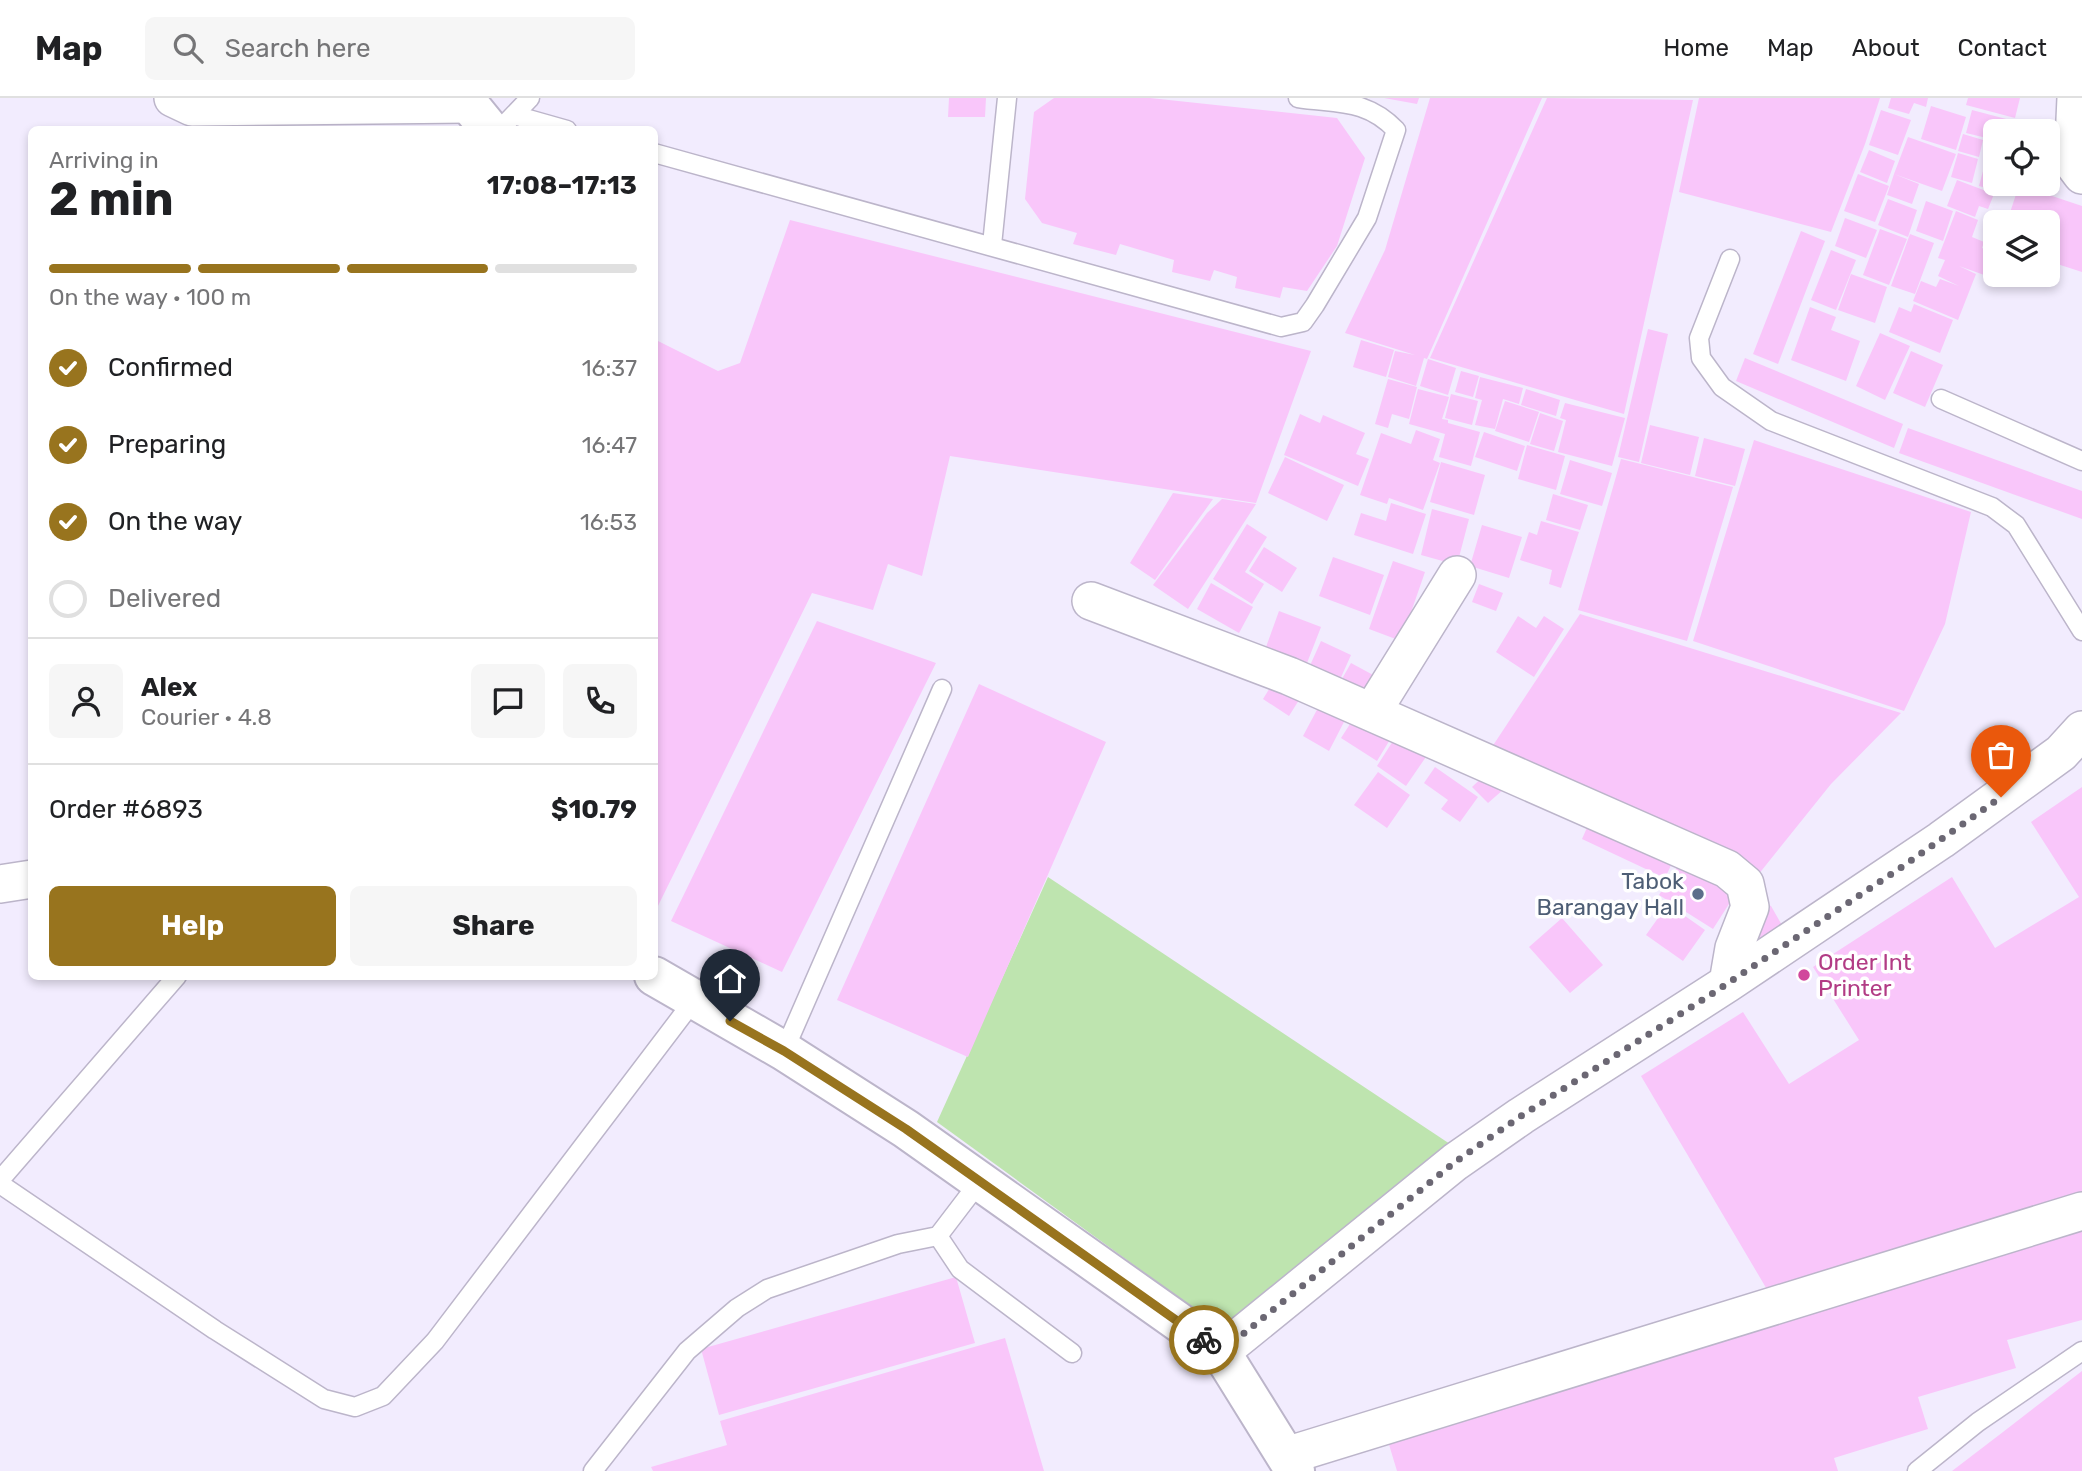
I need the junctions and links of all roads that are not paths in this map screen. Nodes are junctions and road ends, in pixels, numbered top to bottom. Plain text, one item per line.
1 (173, 98) edge
2 (530, 98) edge
3 (1007, 98) edge
4 (1298, 98) edge
5 (2076, 98) edge
6 (484, 112) edge
7 (496, 126) edge
8 (548, 126) edge
9 (658, 154) edge
10 (2082, 175) edge
11 (992, 245) junction
12 (1730, 259) dead end
13 (1941, 399) dead end
14 (2082, 461) edge
15 (1458, 575) dead end
16 (1091, 601) dead end
17 (2082, 631) edge
18 (942, 689) dead end
19 (1372, 712) junction
20 (2082, 730) edge
21 (28, 880) edge
22 (0, 884) edge
23 (658, 978) edge
24 (174, 980) edge
25 (1728, 983) junction
26 (694, 1000) junction
27 (784, 1051) junction
28 (980, 1181) junction
29 (0, 1182) edge
30 (2082, 1211) edge
31 (938, 1236) junction
32 (2082, 1351) edge
33 (1221, 1352) junction
34 (1072, 1353) dead end
35 (1290, 1464) edge
36 (593, 1471) edge
37 (1917, 1471) edge

1 - 6 street
2 - 6 lane
3 - 11 lane
4 - 11 lane
5 - 10 street
6 - 7 lane
6 - 8 lane
9 - 11 lane
12 - 17 lane
13 - 14 lane
15 - 19 street
16 - 19 street
18 - 27 lane
19 - 25 street
20 - 25 street
21 - 22 street
23 - 26 street
24 - 29 lane
25 - 33 street
26 - 27 street
26 - 29 lane
27 - 28 street
28 - 31 lane
28 - 33 street
30 - 35 street
31 - 34 lane
31 - 36 lane
32 - 37 lane
33 - 35 street

